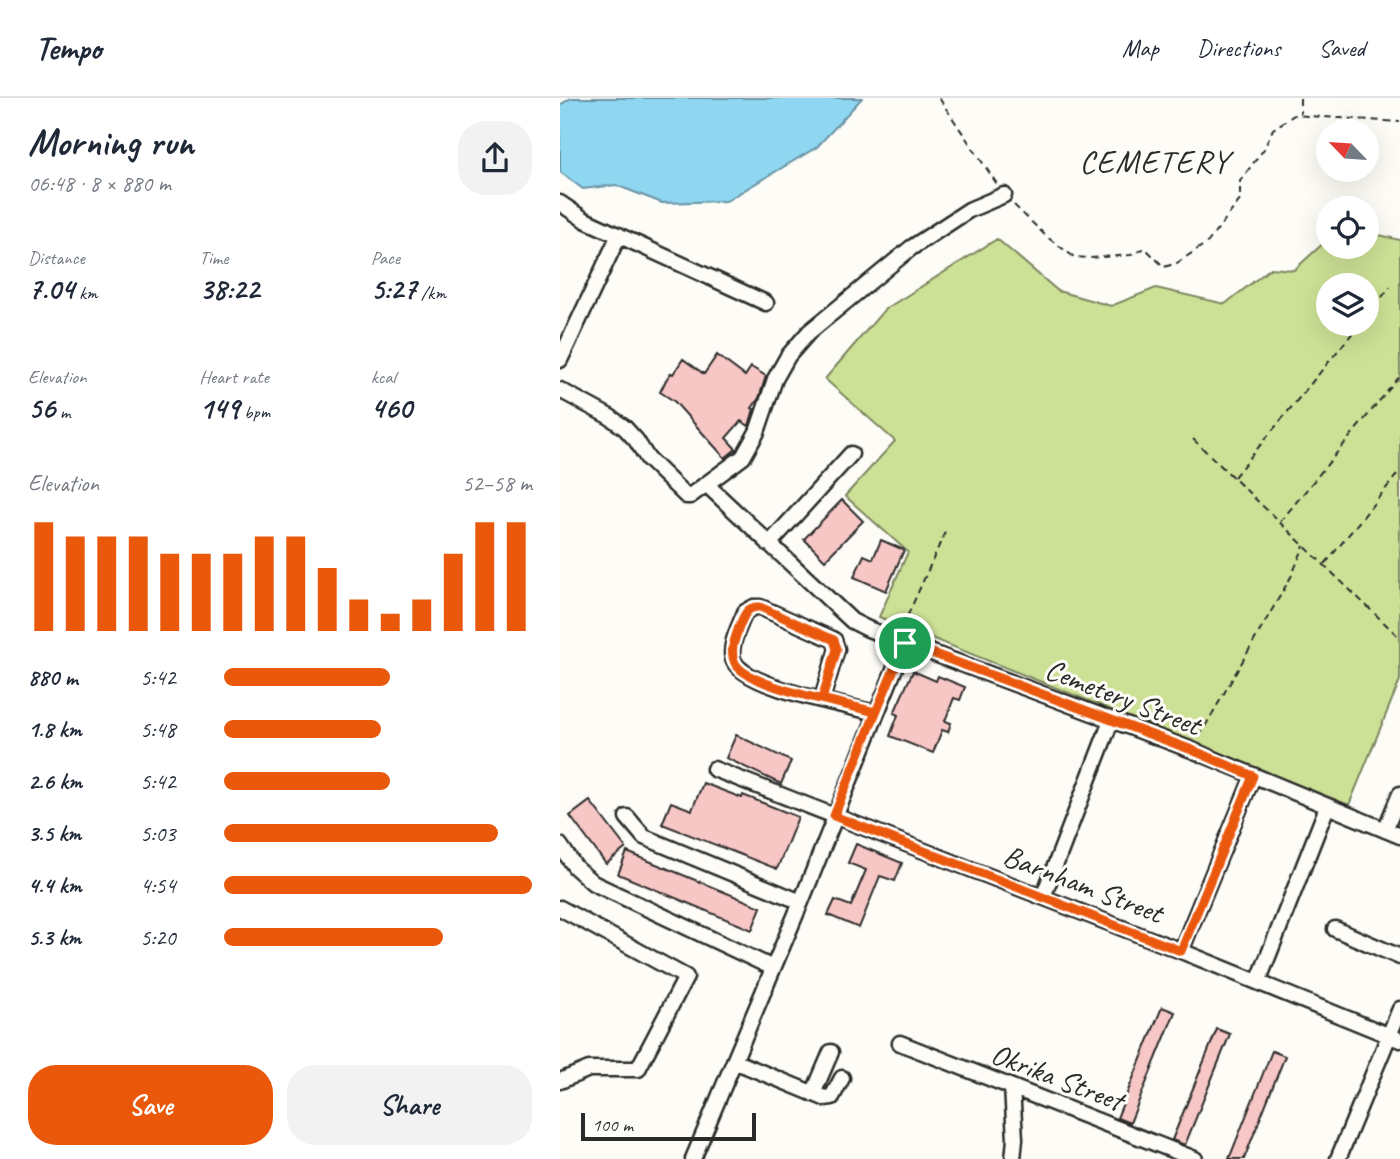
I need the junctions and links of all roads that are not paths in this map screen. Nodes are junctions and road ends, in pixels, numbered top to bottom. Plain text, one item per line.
1 (1004, 195) road end
2 (560, 203) edge
3 (619, 235) junction
4 (766, 303) dead end
5 (564, 339) edge
6 (560, 360) edge
7 (560, 390) edge
8 (851, 454) dead end
9 (706, 484) junction
10 (769, 544) junction
11 (901, 641) junction
12 (822, 699) junction
13 (876, 712) junction
14 (1111, 721) junction
15 (714, 769) dead end
16 (1253, 776) junction
17 (1400, 793) edge
18 (1327, 807) junction
19 (834, 816) junction
20 (627, 817) dead end
21 (1385, 830) junction
22 (1400, 836) edge
23 (560, 845) edge
24 (1043, 897) junction
25 (801, 902) junction
26 (560, 908) edge
27 (1335, 929) dead end
28 (1181, 951) junction
29 (1400, 957) edge
30 (773, 968) junction
31 (1258, 982) junction
32 (1400, 1009) edge
33 (1394, 1038) edge
34 (901, 1043) dead end
35 (831, 1052) dead end
36 (734, 1061) junction
37 (842, 1078) dead end
38 (560, 1081) edge
39 (1012, 1087) junction
40 (813, 1094) junction
41 (693, 1159) edge
42 (1013, 1159) edge
43 (1195, 1159) edge
44 (1338, 1159) edge

1 - 9 street
2 - 3 street
3 - 4 street
3 - 5 street
5 - 6 street
7 - 9 street
8 - 10 street
9 - 10 street, Cemetery Street
10 - 11 street, Cemetery Street
11 - 13 street
11 - 14 street, Cemetery Street
12 - 12 street
12 - 13 street
13 - 19 street
14 - 16 street, Cemetery Street
14 - 24 street
15 - 19 street, Barnham Street
16 - 18 street, Cemetery Street
16 - 28 street
17 - 21 street
18 - 21 street, Cemetery Street
18 - 31 street
19 - 24 street, Barnham Street
19 - 25 street
20 - 25 street
21 - 22 street, Cemetery Street
23 - 30 street
24 - 28 street, Barnham Street
25 - 30 street
26 - 38 street
27 - 29 street
28 - 31 street, Barnham Street
30 - 36 street
31 - 33 street, Barnham Street
32 - 33 street
33 - 44 street
34 - 39 street, Okrika Street
35 - 40 street
36 - 40 street
36 - 41 street
37 - 40 street
39 - 42 street
39 - 43 street, Okrika Street

